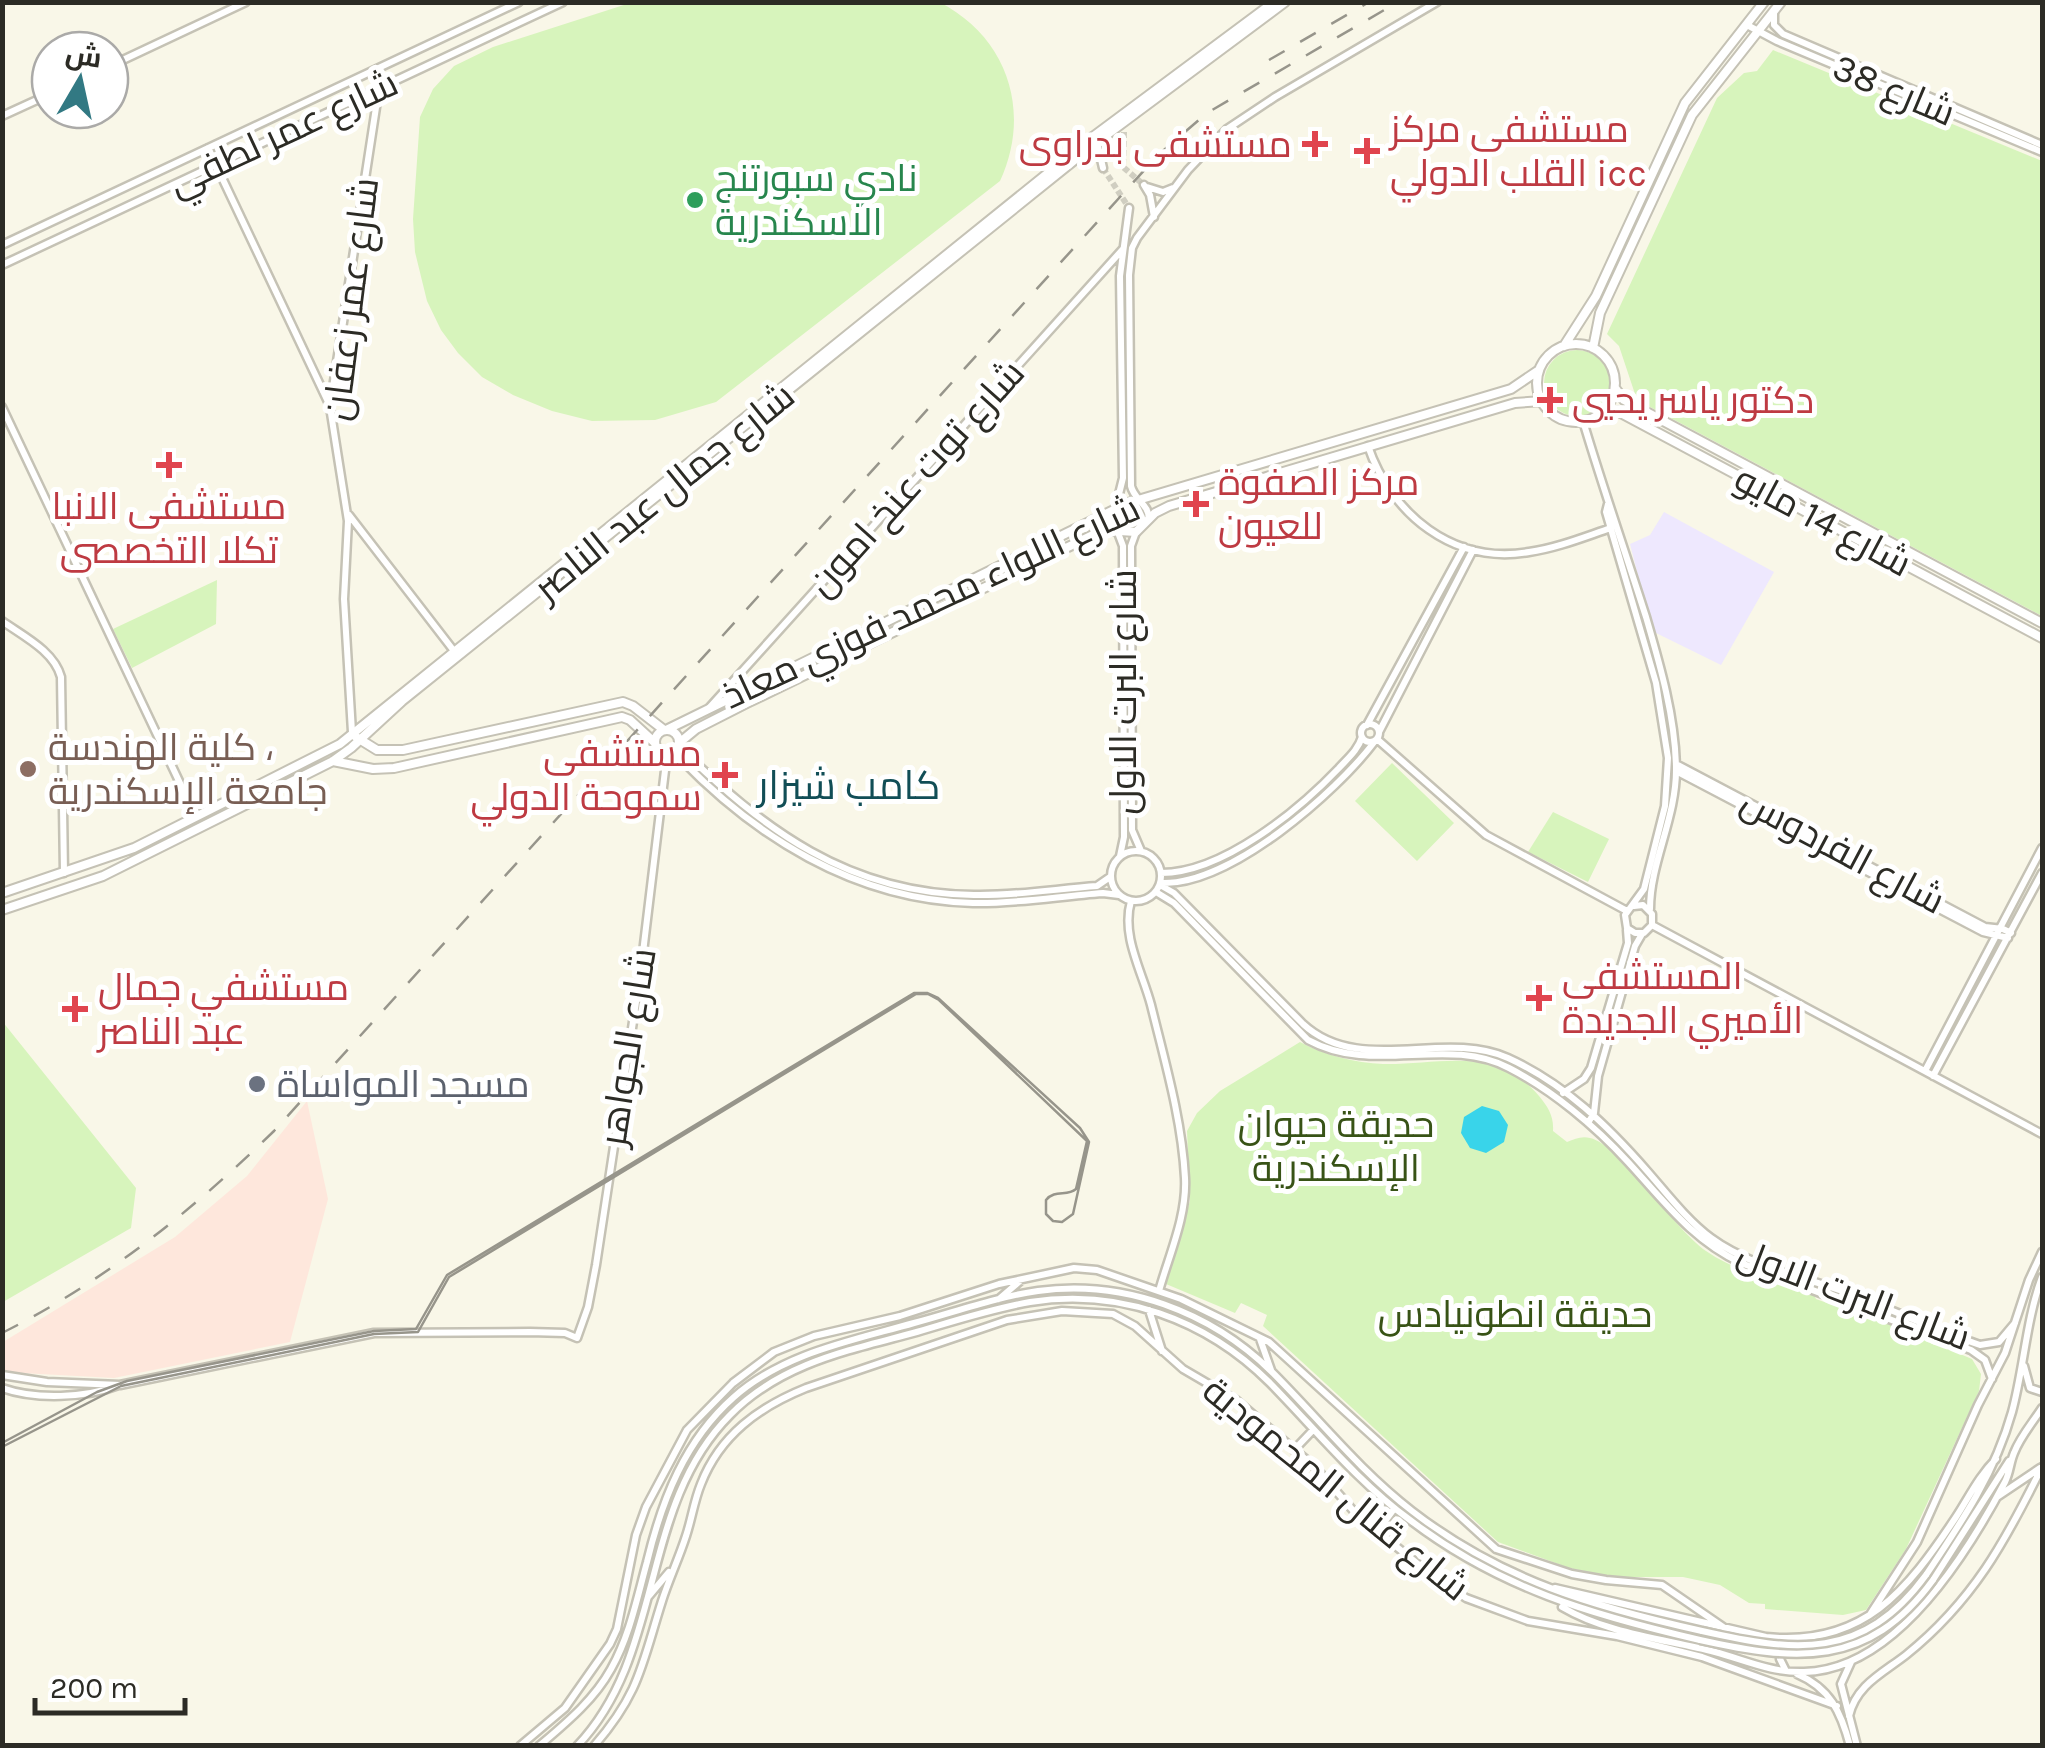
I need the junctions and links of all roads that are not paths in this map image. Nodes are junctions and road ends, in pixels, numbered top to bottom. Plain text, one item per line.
1 (246, 2) edge
2 (520, 2) edge
3 (563, 2) edge
4 (1274, 2) edge
5 (1285, 2) edge
6 (1437, 2) edge
7 (1764, 2) edge
8 (1781, 2) edge
9 (1774, 11) junction
10 (1746, 25) junction
11 (1758, 31) junction
12 (130, 57) edge
13 (379, 88) junction
14 (363, 96) junction
15 (30, 103) edge
16 (376, 104) junction
17 (2, 116) edge
18 (1121, 125) junction
19 (1096, 139) junction
20 (208, 148) junction
21 (2042, 149) edge
22 (216, 165) junction
23 (1103, 168) tunnel mouth
24 (1174, 188) junction
25 (1152, 219) junction
26 (2, 245) edge
27 (1122, 249) junction
28 (2, 265) edge
29 (1580, 324) junction
30 (1596, 330) junction
31 (1564, 346) junction
32 (1594, 348) junction
33 (1540, 370) junction
34 (1615, 388) junction
35 (1510, 389) junction
36 (1542, 401) junction
37 (1514, 403) junction
38 (2, 406) edge
39 (330, 407) junction
40 (1126, 407) junction
41 (1603, 411) junction
42 (1583, 421) junction
43 (727, 437) junction
44 (1368, 446) junction
45 (1166, 493) junction
46 (1808, 499) junction
47 (1140, 501) junction
48 (1608, 504) junction
49 (1170, 506) junction
50 (345, 510) junction
51 (1801, 510) junction
52 (1114, 511) junction
53 (1149, 520) junction
54 (1611, 528) junction
55 (1116, 529) junction
56 (1136, 532) junction
57 (1469, 548) junction
58 (1127, 584) junction
59 (1444, 586) junction
60 (1453, 591) junction
61 (2, 621) edge
62 (2042, 623) edge
63 (2042, 638) edge
64 (454, 651) junction
65 (710, 707) junction
66 (369, 725) junction
67 (1367, 725) junction
68 (665, 730) junction
69 (356, 736) junction
70 (1362, 737) junction
71 (1377, 738) junction
72 (654, 742) junction
73 (1128, 748) junction
74 (674, 749) junction
75 (394, 750) junction
76 (333, 761) junction
77 (1348, 764) junction
78 (388, 768) junction
79 (1676, 768) junction
80 (1672, 781) junction
81 (196, 818) junction
82 (1286, 823) junction
83 (781, 839) junction
84 (2042, 848) edge
85 (1141, 851) junction
86 (1120, 856) junction
87 (1162, 873) junction
88 (2042, 873) edge
89 (61, 875) junction
90 (1110, 877) junction
91 (1159, 887) junction
92 (61, 892) junction
93 (2, 893) edge
94 (1118, 895) junction
95 (1131, 901) junction
96 (6, 908) edge
97 (1630, 908) junction
98 (1650, 910) junction
99 (1652, 926) junction
100 (1627, 928) junction
101 (1998, 932) junction
102 (1644, 933) junction
103 (2009, 936) junction
104 (1925, 1071) junction
105 (1933, 1076) junction
106 (1584, 1079) junction
107 (1596, 1086) junction
108 (1565, 1092) junction
109 (1555, 1098) junction
110 (1594, 1113) junction
111 (1588, 1123) junction
112 (2042, 1134) edge
113 (2042, 1252) edge
114 (1779, 1273) junction
115 (2042, 1277) edge
116 (1022, 1279) junction
117 (1159, 1290) junction
118 (998, 1300) junction
119 (1045, 1300) junction
120 (1149, 1309) junction
121 (1884, 1311) junction
122 (1019, 1317) junction
123 (2015, 1323) junction
124 (1260, 1336) junction
125 (1162, 1352) junction
126 (2023, 1360) junction
127 (1271, 1371) junction
128 (2, 1375) edge
129 (1992, 1378) junction
130 (120, 1384) junction
131 (2, 1388) edge
132 (2042, 1392) edge
133 (742, 1404) junction
134 (766, 1407) junction
135 (2042, 1408) edge
136 (1314, 1430) junction
137 (1294, 1450) junction
138 (2012, 1456) junction
139 (1996, 1460) junction
140 (2042, 1466) edge
141 (1996, 1498) junction
142 (1394, 1509) junction
143 (1377, 1532) junction
144 (674, 1568) junction
145 (1929, 1577) junction
146 (1544, 1587) junction
147 (625, 1594) junction
148 (648, 1598) junction
149 (1553, 1601) junction
150 (634, 1613) junction
151 (1867, 1617) junction
152 (1852, 1625) junction
153 (1726, 1629) junction
154 (1701, 1635) junction
155 (1766, 1636) junction
156 (1787, 1639) junction
157 (1881, 1642) junction
158 (1858, 1656) junction
159 (1759, 1666) junction
160 (1790, 1672) junction
161 (1837, 1706) junction
162 (1850, 1716) junction
163 (553, 1734) junction
164 (520, 1746) edge
165 (539, 1746) edge
166 (552, 1746) edge
167 (577, 1746) edge
168 (594, 1746) edge
169 (1850, 1746) edge
170 (1857, 1746) edge

1 - 12 main road
2 - 20 main road, شارع عمر لطفي
3 - 13 main road, شارع عمر لطفي
4 - 18 main road, شارع جمال عبد الناصر
5 - 18 main road, شارع جمال عبد الناصر
6 - 24 main road
7 - 10 main road
8 - 9 main road
9 - 11 main road
9 - 21 main road, شارع 38
10 - 11 main road, شارع 38
10 - 29 main road
11 - 21 main road, شارع 38
11 - 30 main road
13 - 14 main road, شارع عمر لطفي
13 - 16 main road, شارع عمر زعفان
14 - 16 main road
14 - 22 main road, شارع عمر لطفي
15 - 17 main road
16 - 39 main road, شارع عمر زعفان
18 - 19 main road, شارع جمال عبد الناصر
19 - 23 main road
19 - 43 main road, شارع جمال عبد الناصر
20 - 22 main road
20 - 26 main road, شارع عمر لطفي
22 - 28 main road, شارع عمر لطفي
22 - 39 main road
24 - 25 main road
24 - 25 main road
25 - 27 main road, شارع البرت الاول
25 - 40 main road, شارع البرت الاول
27 - 40 main road, شارع البرت الاول
27 - 65 main road, شارع توت عنخ امون
29 - 30 main road
29 - 31 main road
30 - 32 main road
31 - 32 main road
31 - 33 main road
32 - 34 main road
33 - 35 main road, شارع اللواء محمد فوزي معاذ
33 - 36 main road
34 - 41 main road
34 - 46 main road, شارع 14 مايو
35 - 37 main road
35 - 45 main road, شارع اللواء محمد فوزي معاذ
36 - 37 main road, شارع اللواء محمد فوزي معاذ
36 - 42 main road
37 - 44 main road, شارع اللواء محمد فوزي معاذ
38 - 81 main road
39 - 50 main road, شارع عمر زعفان
40 - 47 main road, شارع البرت الاول
40 - 52 main road, شارع البرت الاول
41 - 42 main road
41 - 51 main road, شارع 14 مايو
42 - 48 main road
43 - 64 main road, شارع جمال عبد الناصر
43 - 66 main road, شارع جمال عبد الناصر
44 - 49 main road, شارع اللواء محمد فوزي معاذ
44 - 57 main road
45 - 47 main road, شارع اللواء محمد فوزي معاذ
45 - 49 main road
46 - 51 main road
46 - 62 main road, شارع 14 مايو
47 - 52 main road, شارع اللواء محمد فوزي معاذ
47 - 53 main road, شارع البرت الاول
48 - 54 main road
48 - 79 main road
49 - 53 main road, شارع اللواء محمد فوزي معاذ
50 - 64 main road
50 - 69 main road, شارع عمر زعفان
51 - 63 main road, شارع 14 مايو
52 - 65 main road, شارع اللواء محمد فوزي معاذ
53 - 56 main road, شارع اللواء محمد فوزي معاذ
54 - 57 main road
54 - 80 main road
55 - 56 main road, شارع اللواء محمد فوزي معاذ
55 - 58 main road, شارع البرت الاول
55 - 74 main road, شارع اللواء محمد فوزي معاذ
56 - 58 main road, شارع البرت الاول
57 - 59 main road
57 - 60 main road
58 - 73 main road, شارع البرت الاول
59 - 60 main road
59 - 67 main road
60 - 71 main road
61 - 89 main road
64 - 66 main road, شارع جمال عبد الناصر
65 - 68 main road, شارع اللواء محمد فوزي معاذ
66 - 69 main road, شارع جمال عبد الناصر
67 - 70 main road
67 - 71 main road
68 - 72 main road
68 - 74 main road
68 - 75 main road
69 - 75 main road
69 - 76 main road, شارع جمال عبد الناصر
69 - 81 main road, شارع جمال عبد الناصر
70 - 71 main road
70 - 77 main road
71 - 77 main road
71 - 97 main road
72 - 74 main road
72 - 78 main road
73 - 85 main road, شارع البرت الاول
73 - 86 main road, شارع البرت الاول
74 - 83 main road
74 - 130 main road, شارع الجواهر
75 - 78 main road
76 - 78 main road
76 - 92 main road, شارع جمال عبد الناصر
77 - 82 main road
79 - 80 main road
79 - 101 main road, شارع الفردوس
80 - 97 main road
80 - 98 main road
81 - 89 main road, شارع جمال عبد الناصر
82 - 87 main road
82 - 91 main road
83 - 90 main road
83 - 94 main road
84 - 101 main road
85 - 86 main road
85 - 87 main road
86 - 90 main road
87 - 91 main road
88 - 103 main road
89 - 92 main road
89 - 93 main road, شارع جمال عبد الناصر
90 - 94 main road
91 - 95 main road
91 - 108 main road, شارع البرت الاول
91 - 109 main road, شارع البرت الاول
92 - 96 main road, شارع جمال عبد الناصر
94 - 95 main road
95 - 117 main road
97 - 98 main road
97 - 100 main road
98 - 99 main road
99 - 102 main road
99 - 104 main road
100 - 102 main road
100 - 106 main road
101 - 103 main road, شارع الفردوس
101 - 104 main road
102 - 107 main road
103 - 105 main road
104 - 105 main road
105 - 112 main road
106 - 107 main road
106 - 108 main road
107 - 110 main road
108 - 109 main road
108 - 110 main road, شارع البرت الاول
109 - 111 main road, شارع البرت الاول
110 - 111 main road
110 - 114 main road, شارع البرت الاول
111 - 114 main road, شارع البرت الاول
113 - 123 main road
114 - 121 main road, شارع البرت الاول
115 - 126 main road
116 - 117 main road, شارع قنال المحمودية
116 - 118 main road
116 - 147 main road, شارع قنال المحمودية
117 - 124 main road, شارع قنال المحمودية
118 - 127 main road
118 - 150 main road
119 - 120 main road
119 - 122 main road
119 - 133 main road
120 - 125 main road
120 - 136 main road
121 - 123 main road, شارع البرت الاول
121 - 129 main road, شارع البرت الاول
122 - 125 main road, شارع قنال المحمودية
122 - 134 main road, شارع قنال المحمودية
123 - 129 main road
124 - 127 main road
124 - 153 main road, شارع قنال المحمودية
125 - 137 main road, شارع قنال المحمودية
126 - 132 main road
126 - 139 main road
127 - 146 main road
128 - 130 main road
129 - 151 main road
130 - 131 main road
133 - 134 main road
133 - 148 main road
134 - 144 main road, شارع قنال المحمودية
135 - 138 main road
136 - 137 main road
136 - 142 main road
137 - 143 main road, شارع قنال المحمودية
138 - 141 main road
138 - 145 main road
139 - 145 main road
139 - 151 main road
140 - 141 main road
140 - 162 main road
141 - 157 main road
142 - 143 main road
142 - 149 main road
143 - 161 main road, شارع قنال المحمودية
144 - 148 main road
144 - 168 main road, شارع قنال المحمودية
145 - 154 main road, bridge
146 - 153 main road
146 - 154 main road
147 - 150 main road
147 - 164 main road, شارع قنال المحمودية
148 - 167 main road
149 - 154 main road
149 - 159 main road
150 - 163 main road
151 - 152 main road
151 - 157 main road
152 - 156 main road
152 - 158 main road
153 - 155 main road
155 - 156 main road
155 - 159 main road
156 - 160 main road
157 - 158 main road
158 - 160 main road
158 - 162 main road
159 - 160 main road
160 - 161 main road
161 - 169 main road
162 - 170 main road
163 - 165 main road
163 - 166 main road

